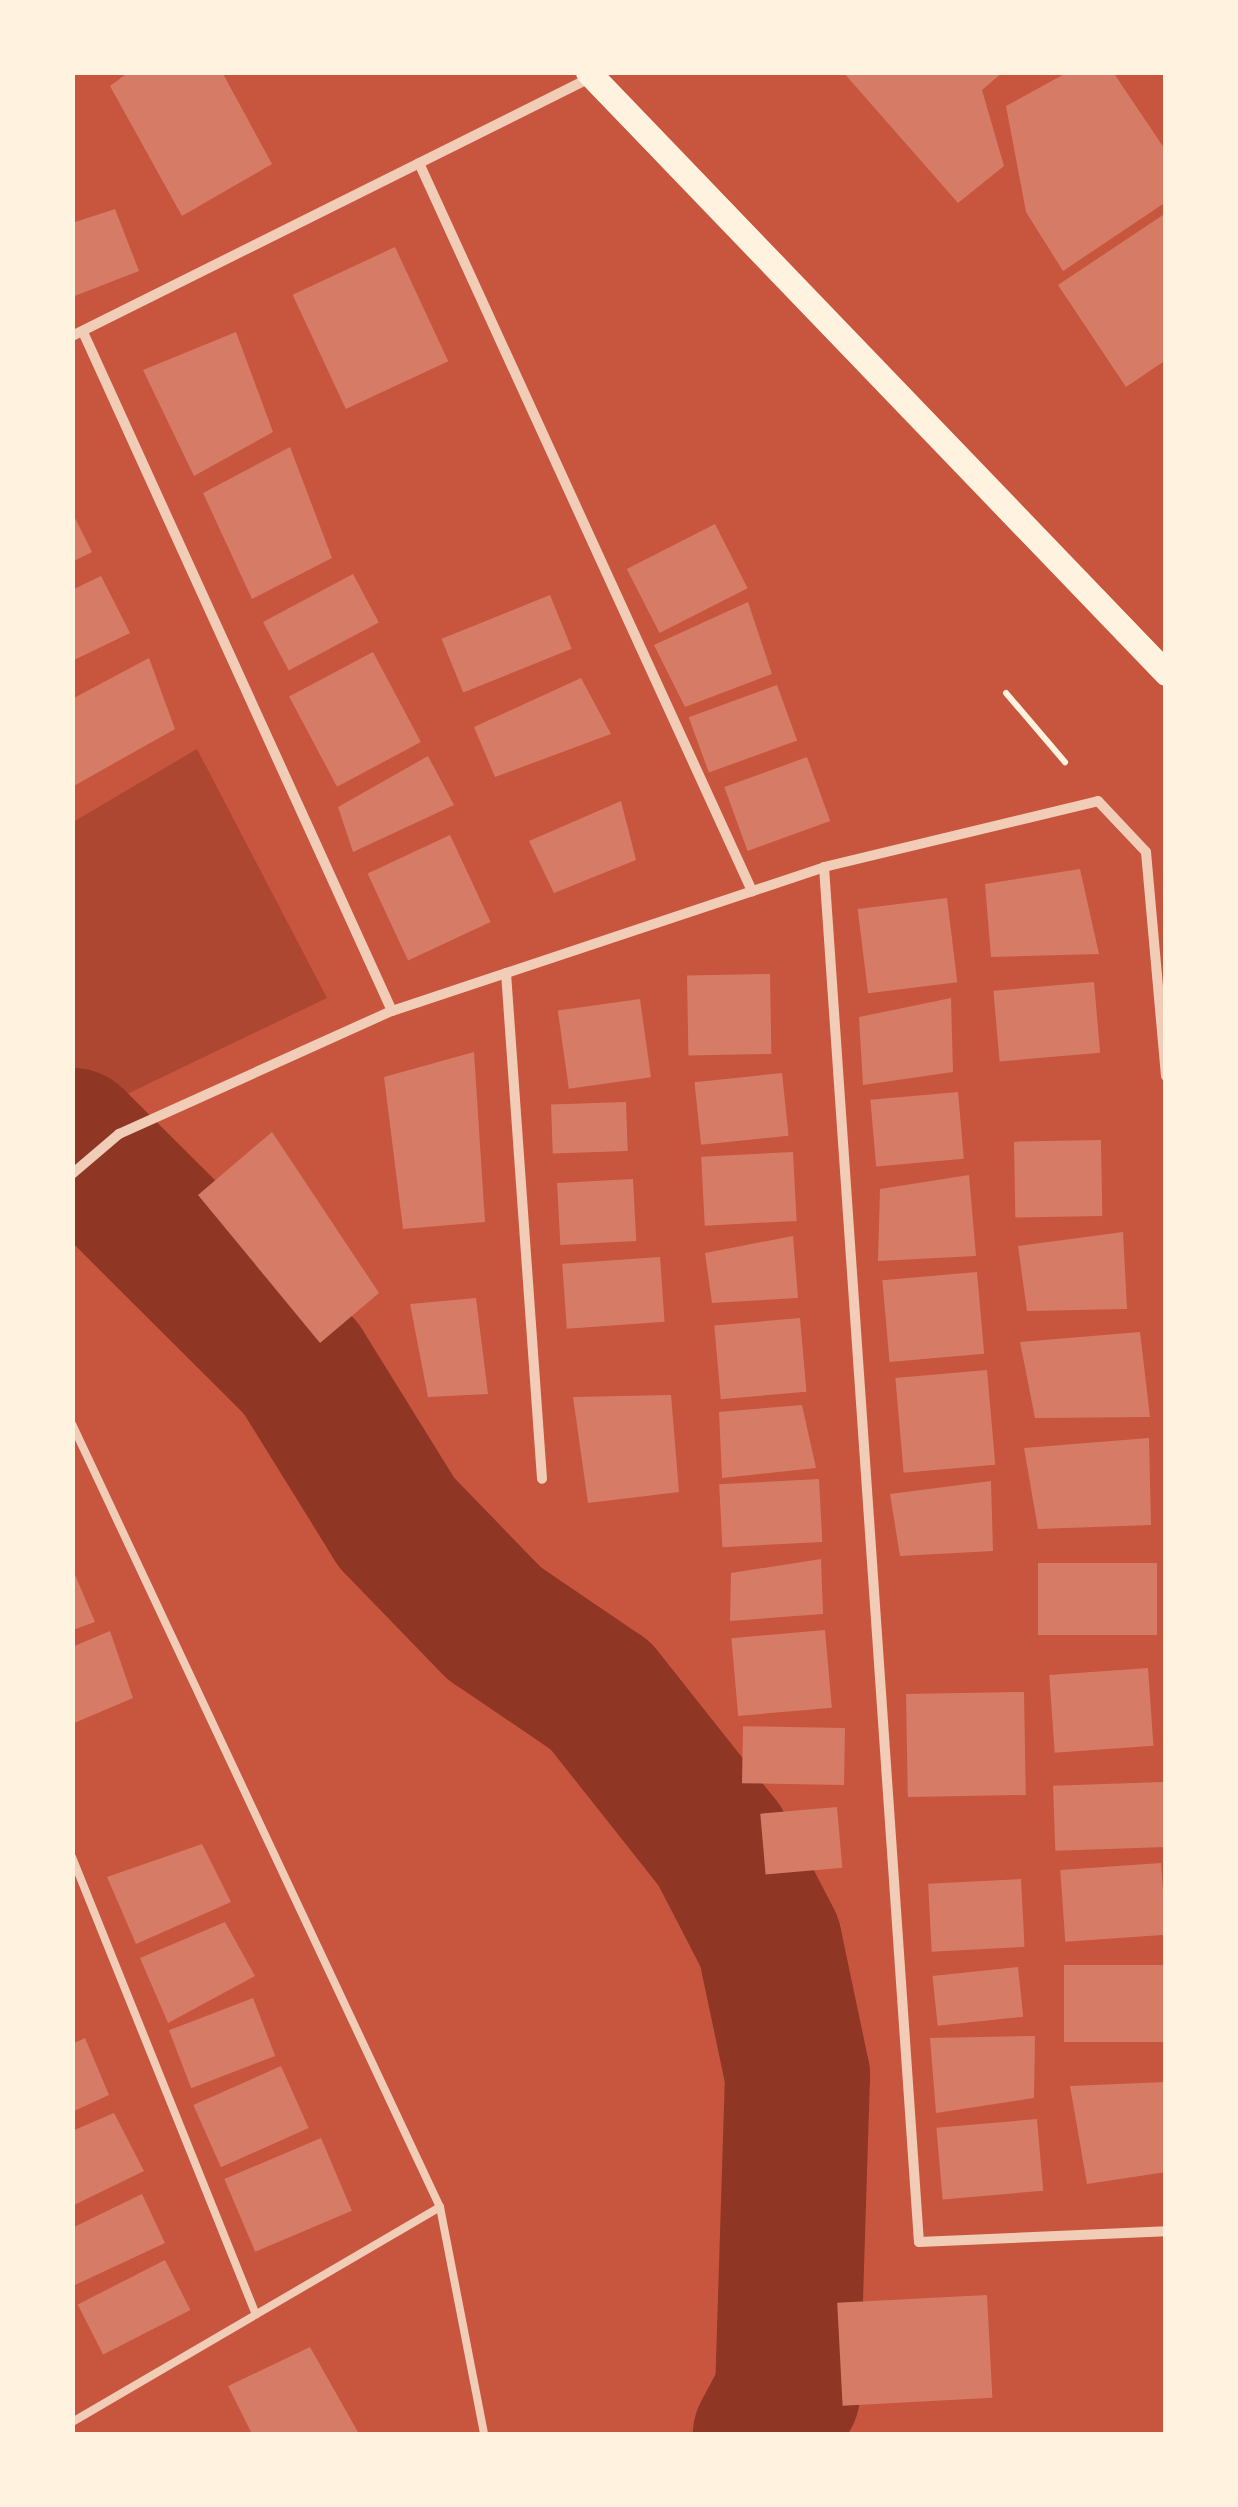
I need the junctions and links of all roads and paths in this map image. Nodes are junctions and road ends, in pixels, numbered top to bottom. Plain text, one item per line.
1 (595, 74) edge
2 (419, 163) junction
3 (78, 334) edge
4 (1166, 673) edge
5 (1006, 692) dead end
6 (1076, 774) dead end
7 (824, 867) junction
8 (752, 890) junction
9 (506, 973) junction
10 (392, 1011) junction
11 (1166, 1076) edge
12 (72, 1174) edge
13 (72, 1424) edge
14 (542, 1479) dead end
15 (72, 1857) edge
16 (440, 2208) junction
17 (1166, 2231) edge
18 (256, 2314) junction
19 (72, 2422) edge
20 (484, 2434) edge

1 - 2 street
1 - 4 main road
2 - 3 street
2 - 8 street
3 - 10 street
5 - 6 path
7 - 8 street
7 - 11 street
7 - 17 street
8 - 9 street
9 - 10 street
9 - 14 street
10 - 12 street
13 - 16 lane
15 - 18 lane
16 - 18 lane
16 - 20 lane
18 - 19 lane

